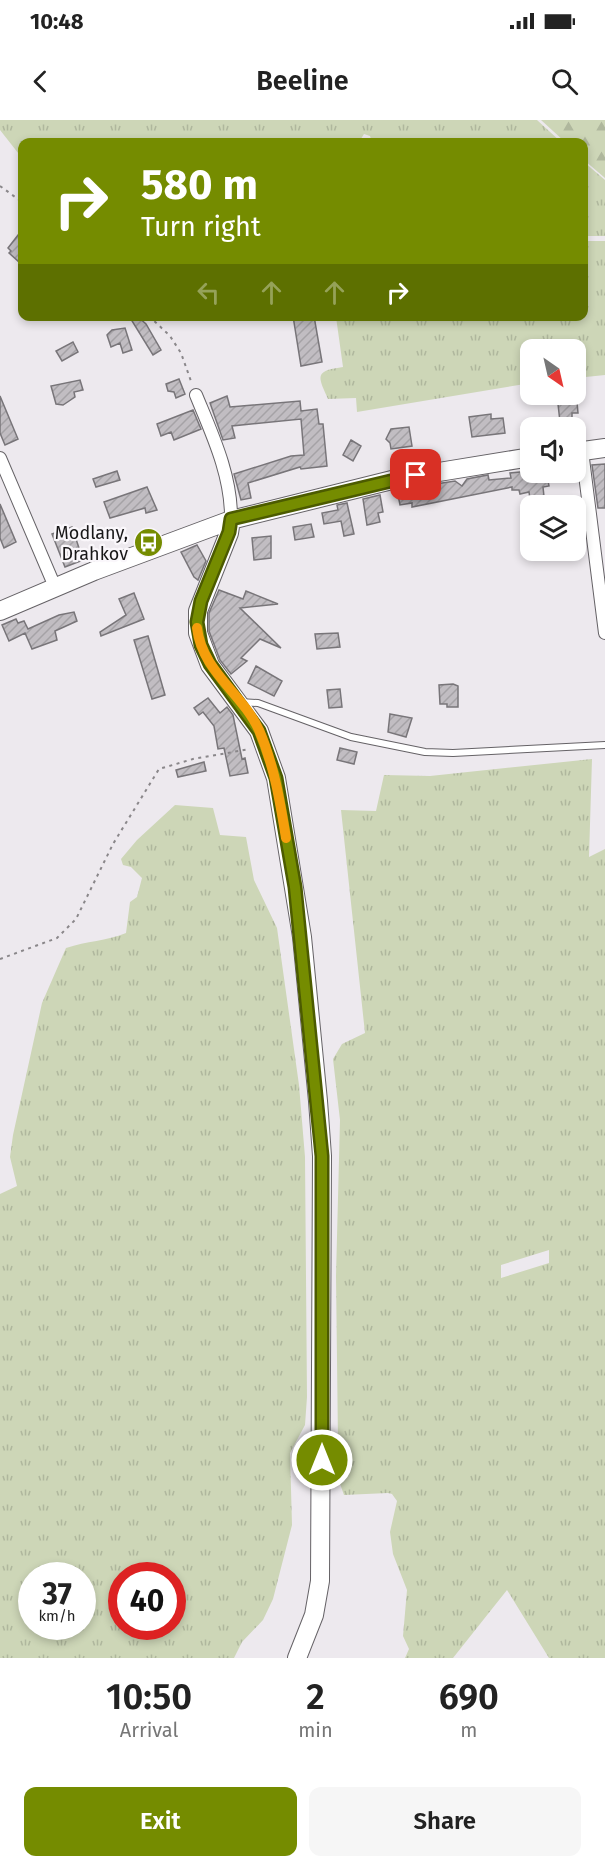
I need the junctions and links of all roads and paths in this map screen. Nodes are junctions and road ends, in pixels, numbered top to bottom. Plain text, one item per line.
1 (0, 186) edge
2 (18, 199) edge
3 (154, 321) edge
4 (196, 395) joint
5 (605, 448) edge
6 (586, 451) edge
7 (0, 458) edge
8 (520, 459) edge
9 (583, 483) edge
10 (231, 519) junction
11 (55, 586) junction
12 (0, 611) edge
13 (605, 633) edge
14 (240, 702) junction
15 (605, 745) edge
16 (264, 746) junction
17 (0, 959) edge
18 (297, 1658) edge

1 - 2 path
3 - 4 path
4 - 10 street
5 - 6 street
7 - 11 street
8 - 10 street
9 - 13 street
10 - 11 street
10 - 14 street
11 - 12 street
14 - 15 lane
14 - 16 street
16 - 17 path
16 - 18 street

